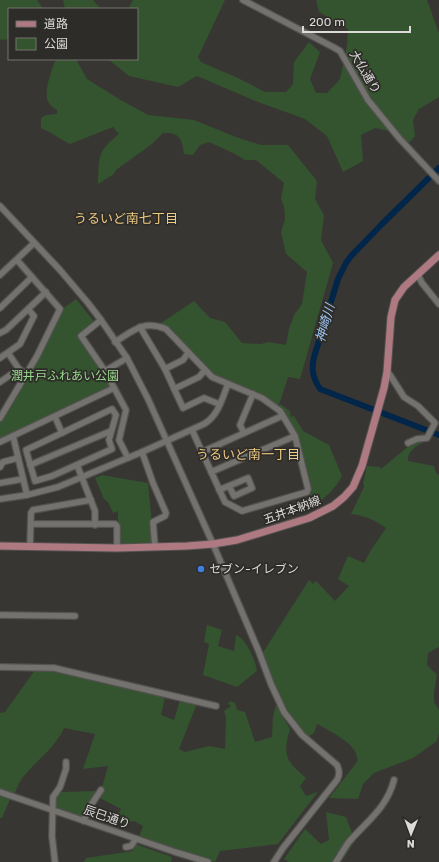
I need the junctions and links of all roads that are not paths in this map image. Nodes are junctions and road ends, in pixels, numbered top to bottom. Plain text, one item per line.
1 (243, 0) edge
2 (438, 180) edge
3 (0, 206) edge
4 (34, 243) junction
5 (439, 255) edge
6 (17, 260) junction
7 (0, 275) edge
8 (418, 275) junction
9 (32, 277) junction
10 (46, 292) junction
11 (439, 304) edge
12 (0, 308) edge
13 (28, 309) junction
14 (101, 320) junction
15 (140, 327) junction
16 (0, 333) edge
17 (115, 342) junction
18 (8, 353) junction
19 (188, 353) junction
20 (0, 358) edge
21 (127, 358) junction
22 (19, 369) junction
23 (164, 369) junction
24 (205, 370) junction
25 (105, 371) junction
26 (387, 372) junction
27 (26, 374) junction
28 (0, 382) edge
29 (228, 384) junction
30 (114, 388) junction
31 (174, 389) junction
32 (252, 394) junction
33 (219, 404) junction
34 (282, 416) junction
35 (55, 417) junction
36 (0, 418) edge
37 (192, 430) junction
38 (111, 431) junction
39 (62, 433) junction
40 (244, 433) junction
41 (13, 436) junction
42 (295, 436) junction
43 (166, 440) junction
44 (0, 442) edge
45 (408, 443) dead end
46 (142, 452) junction
47 (202, 452) junction
48 (18, 458) junction
49 (128, 458) junction
50 (30, 465) junction
51 (77, 465) junction
52 (0, 467) edge
53 (211, 472) junction
54 (82, 478) junction
55 (23, 479) junction
56 (0, 483) edge
57 (229, 486) dead end
58 (219, 490) junction
59 (27, 495) junction
60 (0, 499) edge
61 (91, 500) junction
62 (31, 524) junction
63 (95, 524) junction
64 (213, 544) junction
65 (0, 546) edge
66 (30, 546) junction
67 (155, 547) junction
68 (117, 548) junction
69 (0, 615) edge
70 (75, 616) dead end
71 (0, 666) edge
72 (216, 706) dead end
73 (66, 762) dead end
74 (394, 780) dead end
75 (101, 790) dead end
76 (0, 792) edge
77 (52, 809) junction
78 (84, 821) junction
79 (136, 839) junction
80 (126, 847) dead end
81 (196, 860) edge
82 (55, 862) edge
83 (208, 862) edge
84 (274, 862) edge
85 (336, 862) edge

1 - 2 street, 大仏通り
3 - 4 street
4 - 6 street
4 - 14 street
5 - 8 main road, 五井本納線
6 - 7 street
6 - 9 street
8 - 11 street
8 - 26 main road, 五井本納線
9 - 10 street
9 - 12 street
10 - 13 street
10 - 27 street
13 - 16 street
13 - 18 street
14 - 17 street
14 - 25 street
15 - 17 street
15 - 19 street
15 - 23 street
17 - 21 street
18 - 20 street
18 - 22 street
19 - 23 street
19 - 24 street
21 - 25 street
21 - 43 street
22 - 27 street
22 - 28 street
23 - 31 street
24 - 29 street
24 - 31 street
25 - 30 street
26 - 45 street
26 - 64 main road, 五井本納線
27 - 36 street
29 - 32 street
29 - 33 street
30 - 35 street
30 - 49 street
31 - 33 street
32 - 34 street
32 - 40 street
33 - 37 street
34 - 40 street
34 - 42 street
35 - 39 street
35 - 41 street
37 - 43 street
37 - 47 street
38 - 39 street
38 - 50 street
38 - 51 street
39 - 50 street
40 - 47 street
41 - 44 street
41 - 48 street
42 - 53 street
42 - 58 street
43 - 46 street
43 - 64 street
46 - 49 street
46 - 67 street
47 - 53 street
48 - 52 street
48 - 55 street
49 - 54 street
50 - 51 street
51 - 54 street
53 - 58 street
54 - 59 street
54 - 61 street
55 - 56 street
55 - 59 street
57 - 58 street
59 - 60 street
61 - 62 street
61 - 63 street
62 - 63 street
62 - 66 street
63 - 68 street
64 - 67 main road, 五井本納線
64 - 84 street
65 - 66 main road, 五井本納線
66 - 68 main road, 五井本納線
67 - 68 main road, 五井本納線
69 - 70 street
71 - 72 street
73 - 77 street
74 - 85 street
75 - 78 street
76 - 77 street, 辰巳通り
77 - 78 street, 辰巳通り
77 - 82 street
78 - 79 street, 辰巳通り
79 - 80 street
79 - 81 street, 辰巳通り
81 - 83 street, 辰巳通り

